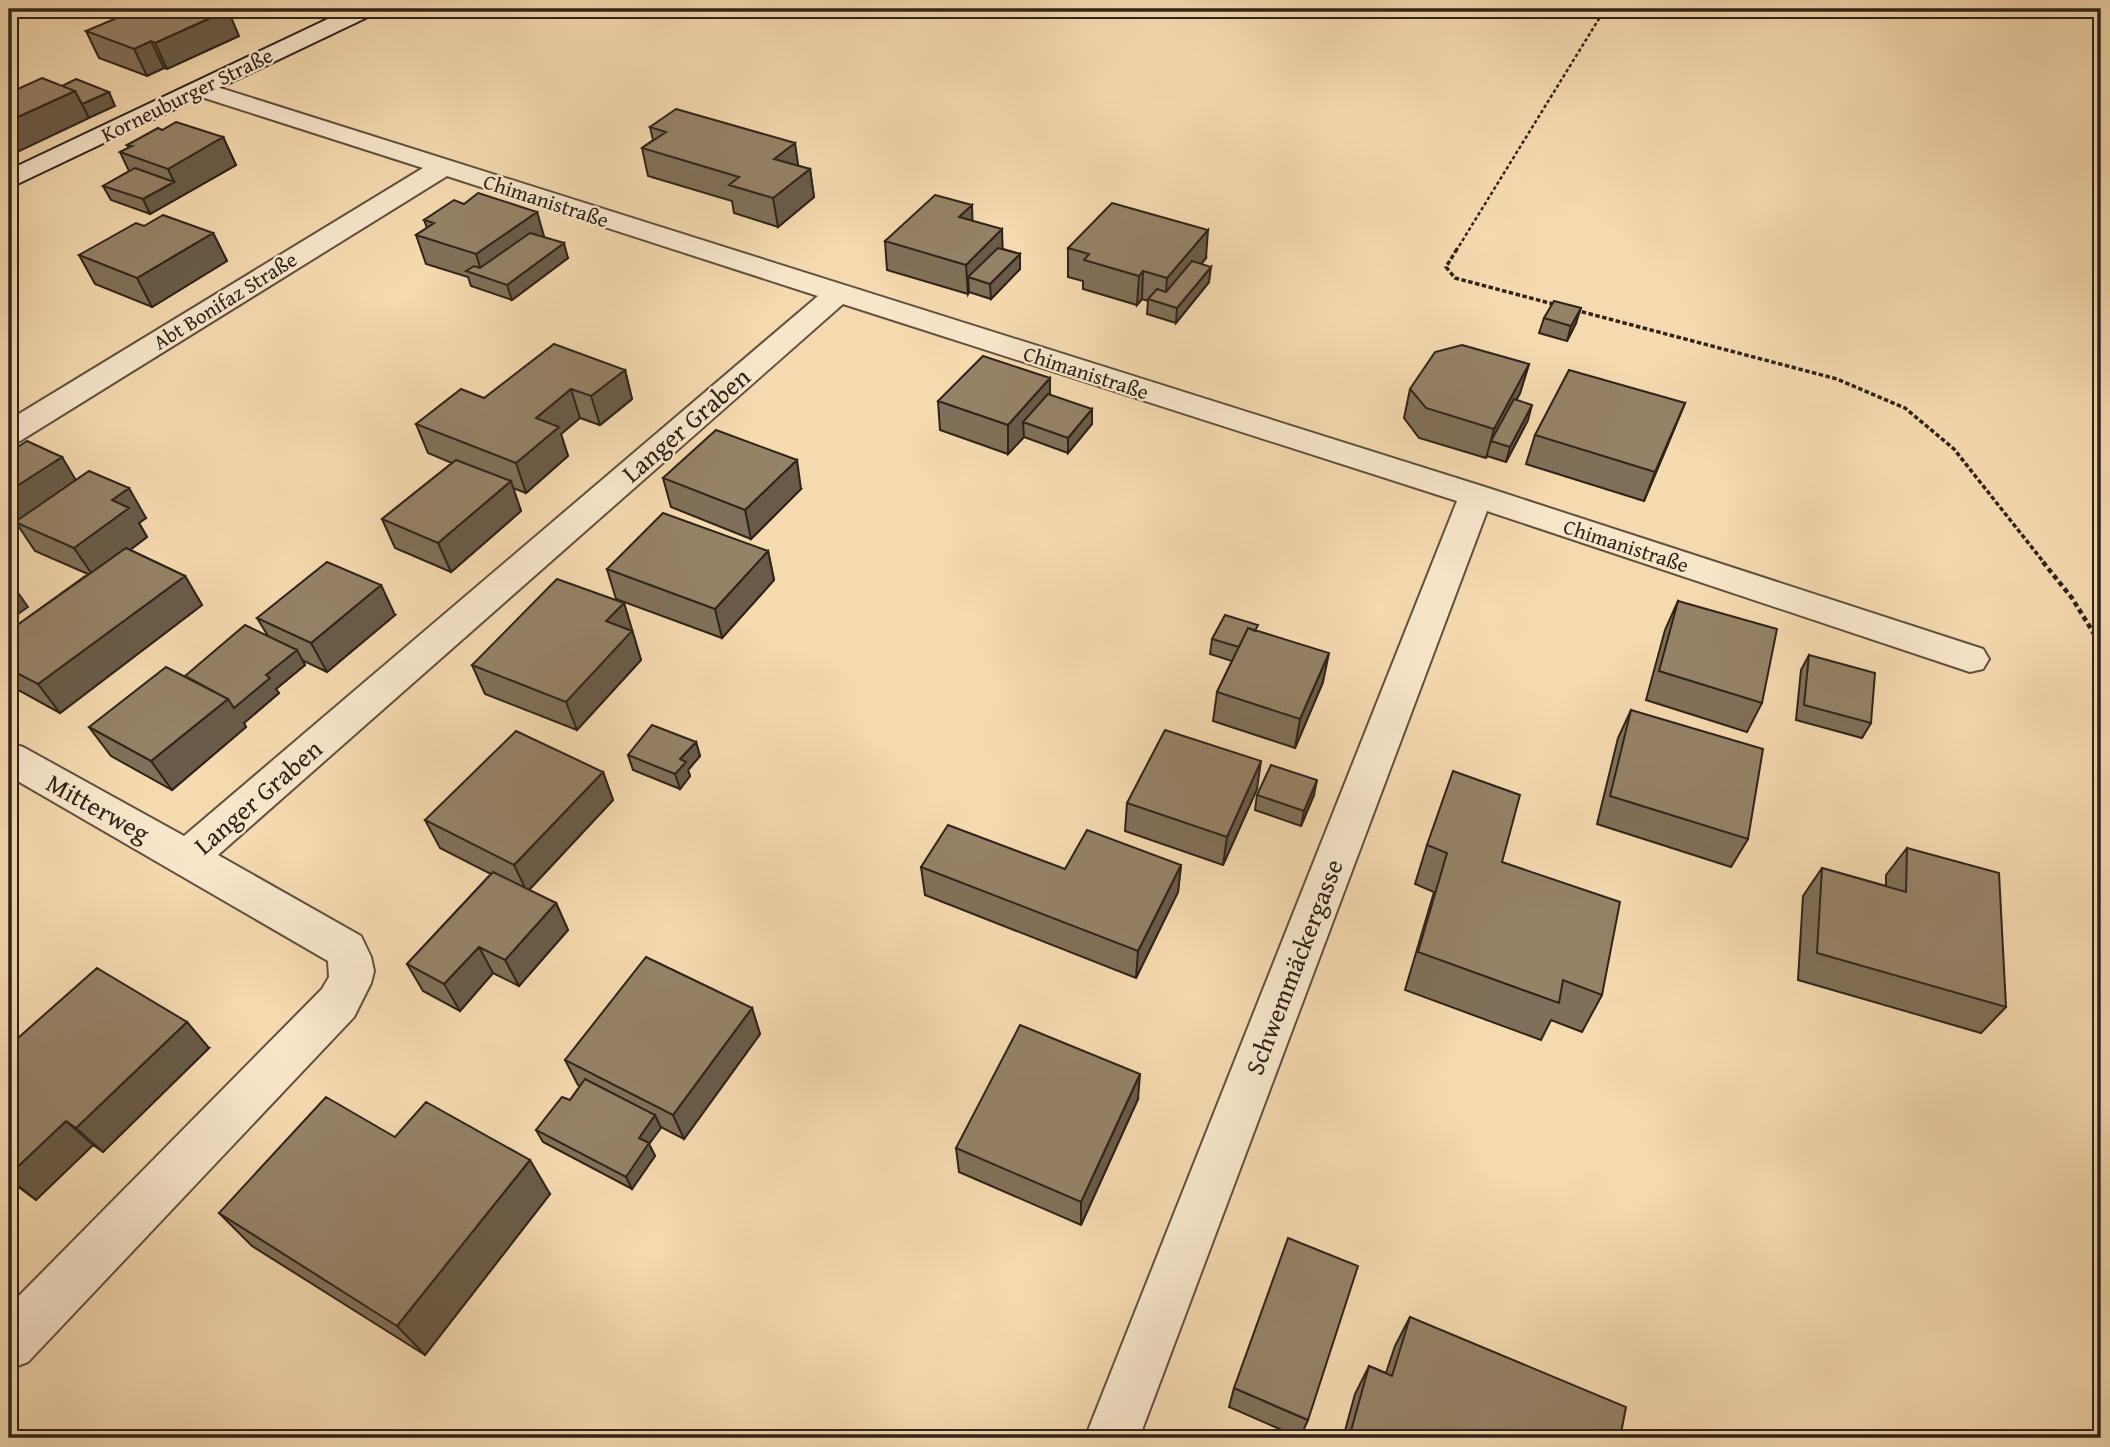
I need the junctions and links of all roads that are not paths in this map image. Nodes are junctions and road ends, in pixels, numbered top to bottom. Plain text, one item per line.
1 (320, 9) edge
2 (356, 13) edge
3 (201, 89) junction
4 (442, 168) junction
5 (9, 180) edge
6 (837, 294) junction
7 (9, 434) edge
8 (1476, 496) junction
9 (1970, 659) dead end
10 (9, 758) edge
11 (187, 858) junction
12 (9, 1343) edge
13 (1112, 1438) edge

1 - 2 street
2 - 3 street, Korneuburger Straße
3 - 4 street, Chimanistraße
3 - 5 street, Korneuburger Straße
4 - 6 street, Chimanistraße
4 - 7 street, Abt Bonifaz Straße
6 - 8 street, Chimanistraße
6 - 11 street, Langer Graben
8 - 9 street, Chimanistraße
8 - 13 street, Schwemmäckergasse
10 - 11 street, Mitterweg
11 - 12 street, Langer Graben

